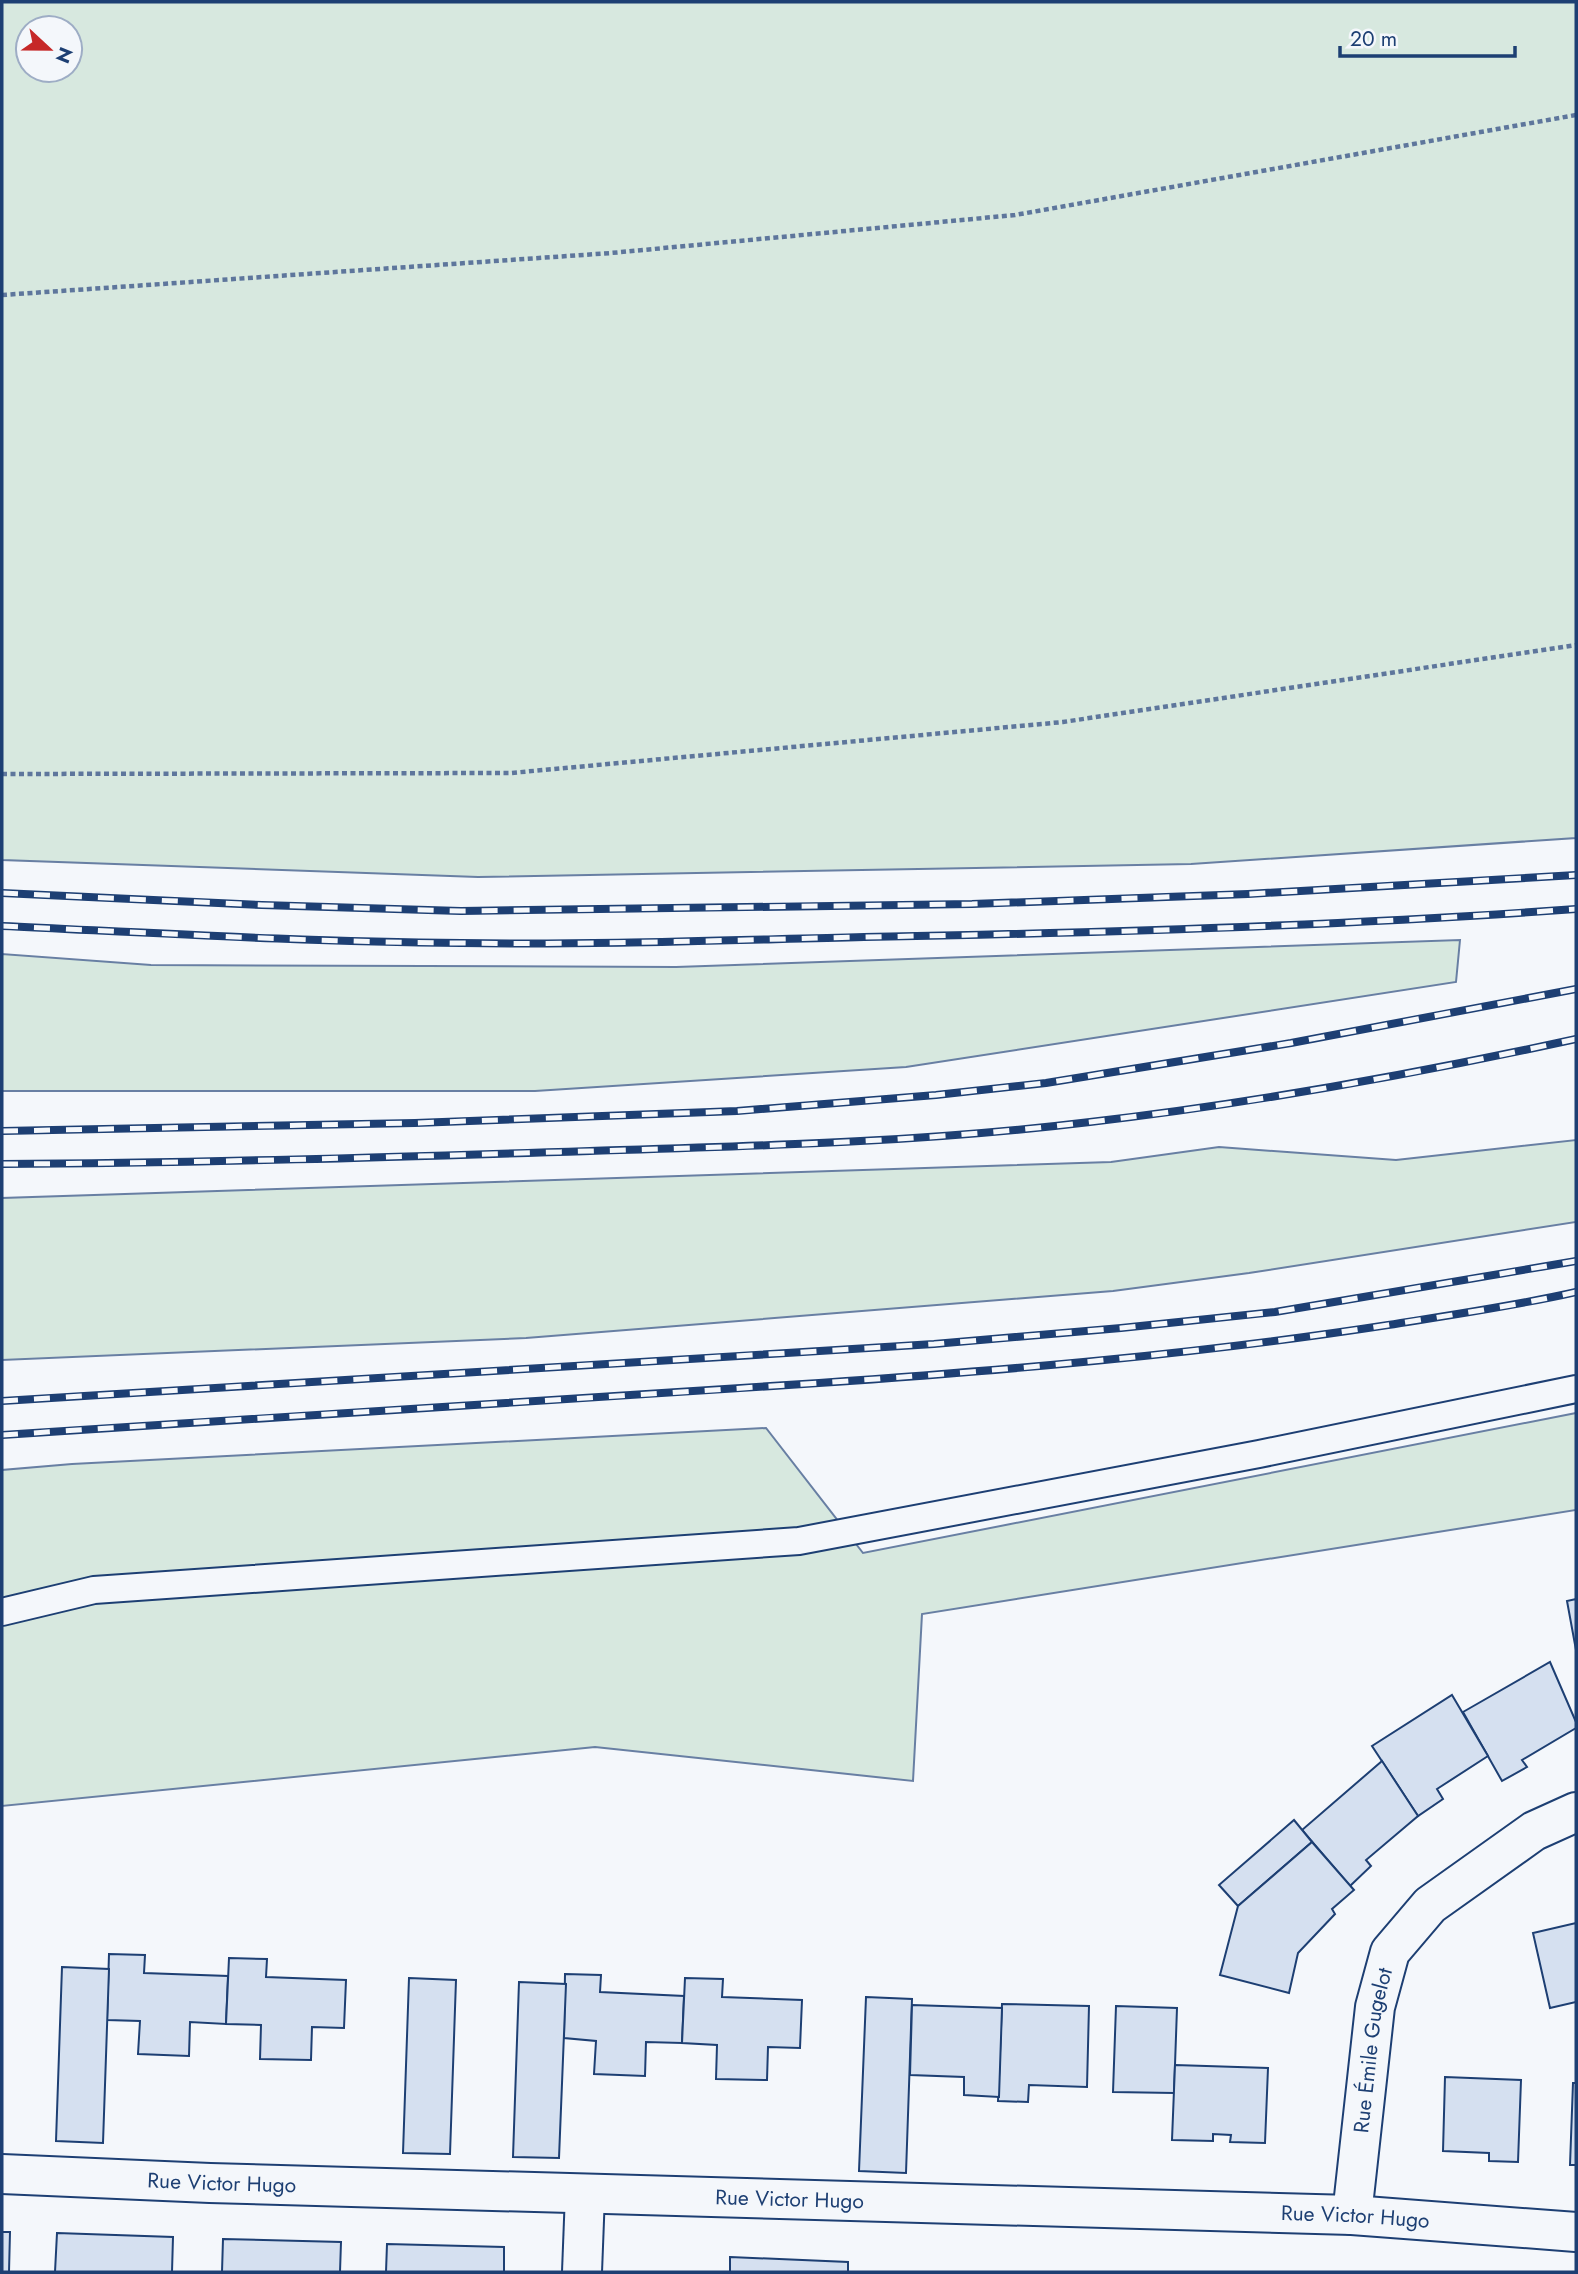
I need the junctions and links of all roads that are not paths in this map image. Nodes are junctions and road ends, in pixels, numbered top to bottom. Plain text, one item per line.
1 (1576, 1389) edge
2 (2, 1612) edge
3 (1576, 1812) edge
4 (2, 2174) edge
5 (585, 2194) junction
6 (1352, 2215) junction
7 (1576, 2232) edge
8 (582, 2272) edge

1 - 2 lane
3 - 6 street, Rue Émile Gugelot
4 - 5 street, Rue Victor Hugo
5 - 6 street, Rue Victor Hugo
5 - 8 street
6 - 7 street, Rue Victor Hugo

